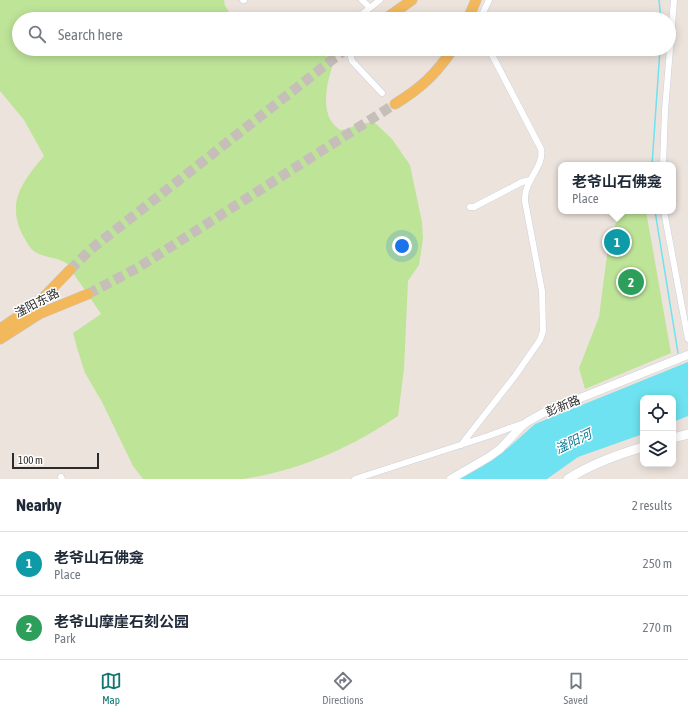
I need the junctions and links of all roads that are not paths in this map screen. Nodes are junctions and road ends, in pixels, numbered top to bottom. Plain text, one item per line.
1 (362, 0) edge
2 (380, 0) edge
3 (412, 0) edge
4 (476, 0) edge
5 (489, 0) edge
6 (674, 0) edge
7 (370, 8) junction
8 (365, 12) edge
9 (394, 12) edge
10 (471, 12) edge
11 (483, 12) edge
12 (673, 12) edge
13 (351, 56) edge
14 (448, 56) edge
15 (493, 56) edge
16 (669, 56) edge
17 (382, 93) dead end
18 (395, 104) tunnel mouth
19 (663, 162) edge
20 (530, 180) junction
21 (470, 208) dead end
22 (665, 214) edge
23 (70, 270) tunnel mouth
24 (88, 294) tunnel mouth
25 (0, 329) edge
26 (0, 339) edge
27 (688, 339) edge
28 (688, 355) edge
29 (527, 422) junction
30 (688, 434) edge
31 (676, 437) edge
32 (461, 445) junction
33 (640, 448) edge
34 (355, 479) edge
35 (450, 479) edge
36 (568, 479) edge

1 - 7 street
2 - 7 street
3 - 9 main road
4 - 10 main road
5 - 11 street
6 - 12 street
7 - 8 street
13 - 17 street
14 - 18 main road
15 - 20 street
16 - 19 street
20 - 21 street
20 - 32 street
22 - 27 street
23 - 25 main road, 滏阳东路
24 - 26 main road, 滏阳东路
28 - 29 street, 彭新路
29 - 32 street
29 - 35 street, 彭新路
30 - 31 main road
32 - 34 street
33 - 36 main road

